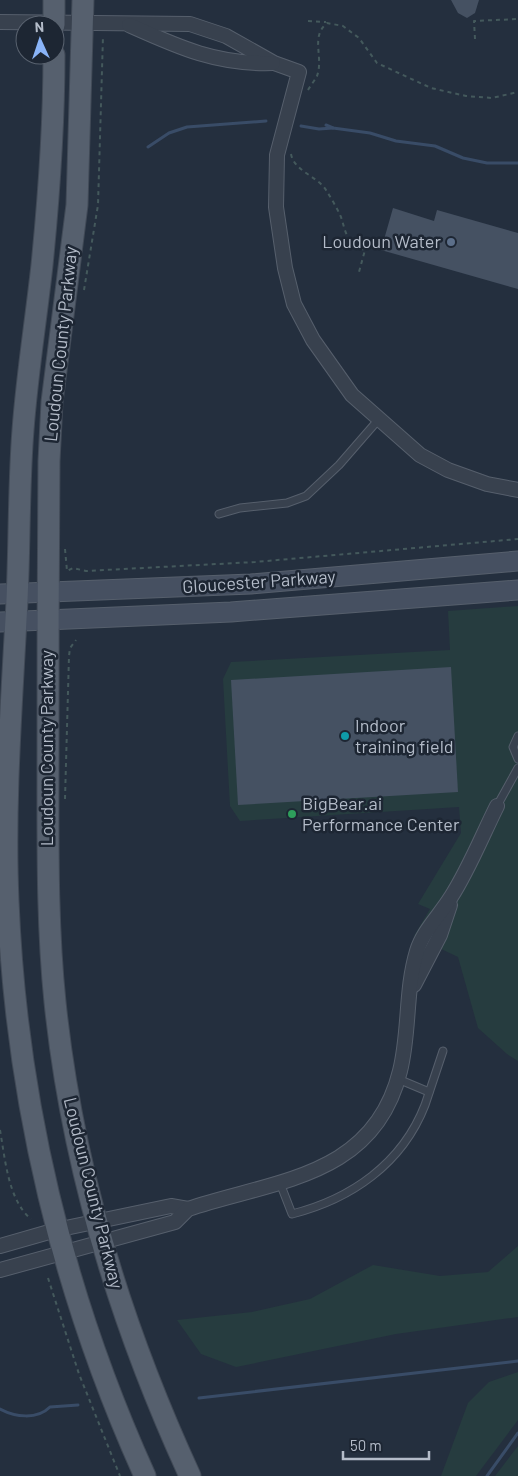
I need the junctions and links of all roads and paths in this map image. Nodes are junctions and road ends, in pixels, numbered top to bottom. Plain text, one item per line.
1 (54, 0) edge
2 (83, 0) edge
3 (54, 15) edge
4 (518, 18) edge
5 (308, 21) dead end
6 (0, 22) edge
7 (15, 22) edge
8 (83, 22) junction
9 (327, 22) junction
10 (65, 23) edge
11 (126, 24) junction
12 (475, 39) dead end
13 (274, 63) junction
14 (54, 65) edge
15 (518, 92) edge
16 (306, 94) dead end
17 (291, 150) dead end
18 (359, 272) dead end
19 (379, 420) junction
20 (518, 490) edge
21 (219, 514) dead end
22 (518, 540) edge
23 (518, 561) edge
24 (67, 570) dead end
25 (518, 590) edge
26 (9, 594) edge
27 (48, 594) junction
28 (47, 621) junction
29 (8, 622) edge
30 (76, 640) dead end
31 (518, 736) edge
32 (518, 760) edge
33 (518, 768) edge
34 (65, 806) dead end
35 (497, 806) joint
36 (443, 1051) dead end
37 (398, 1079) junction
38 (429, 1092) junction
39 (0, 1130) edge
40 (280, 1182) junction
41 (188, 1209) junction
42 (31, 1218) dead end
43 (96, 1222) junction
44 (56, 1230) junction
45 (103, 1243) junction
46 (0, 1246) edge
47 (63, 1254) junction
48 (0, 1270) edge
49 (48, 1278) dead end
50 (120, 1476) edge
51 (145, 1476) edge
52 (190, 1476) edge

1 - 3 main road
2 - 8 main road, Loudoun County Parkway
4 - 12 path
5 - 9 path
6 - 7 street
8 - 10 street
8 - 11 street
8 - 27 main road, Loudoun County Parkway
9 - 15 path
9 - 16 path
11 - 13 street
11 - 13 street
13 - 19 street
14 - 26 main road, Loudoun County Parkway
17 - 18 path
19 - 20 street
19 - 21 lane
22 - 24 path
23 - 27 main road, Gloucester Parkway
25 - 28 main road, Gloucester Parkway
26 - 27 main road, Gloucester Parkway
26 - 29 main road, Loudoun County Parkway
27 - 28 main road, Loudoun County Parkway
28 - 29 main road, Gloucester Parkway
28 - 43 main road, Loudoun County Parkway
29 - 44 main road, Loudoun County Parkway
30 - 34 path
31 - 32 lane
33 - 35 lane
35 - 37 street
36 - 38 lane
37 - 38 lane
37 - 40 street
38 - 40 lane
39 - 42 path
40 - 41 street
41 - 43 street
41 - 45 street
43 - 44 street
43 - 45 main road, Loudoun County Parkway
44 - 46 street
44 - 47 main road, Loudoun County Parkway
45 - 47 street
45 - 52 main road, Loudoun County Parkway
47 - 48 street
47 - 51 main road, Loudoun County Parkway
49 - 50 path

